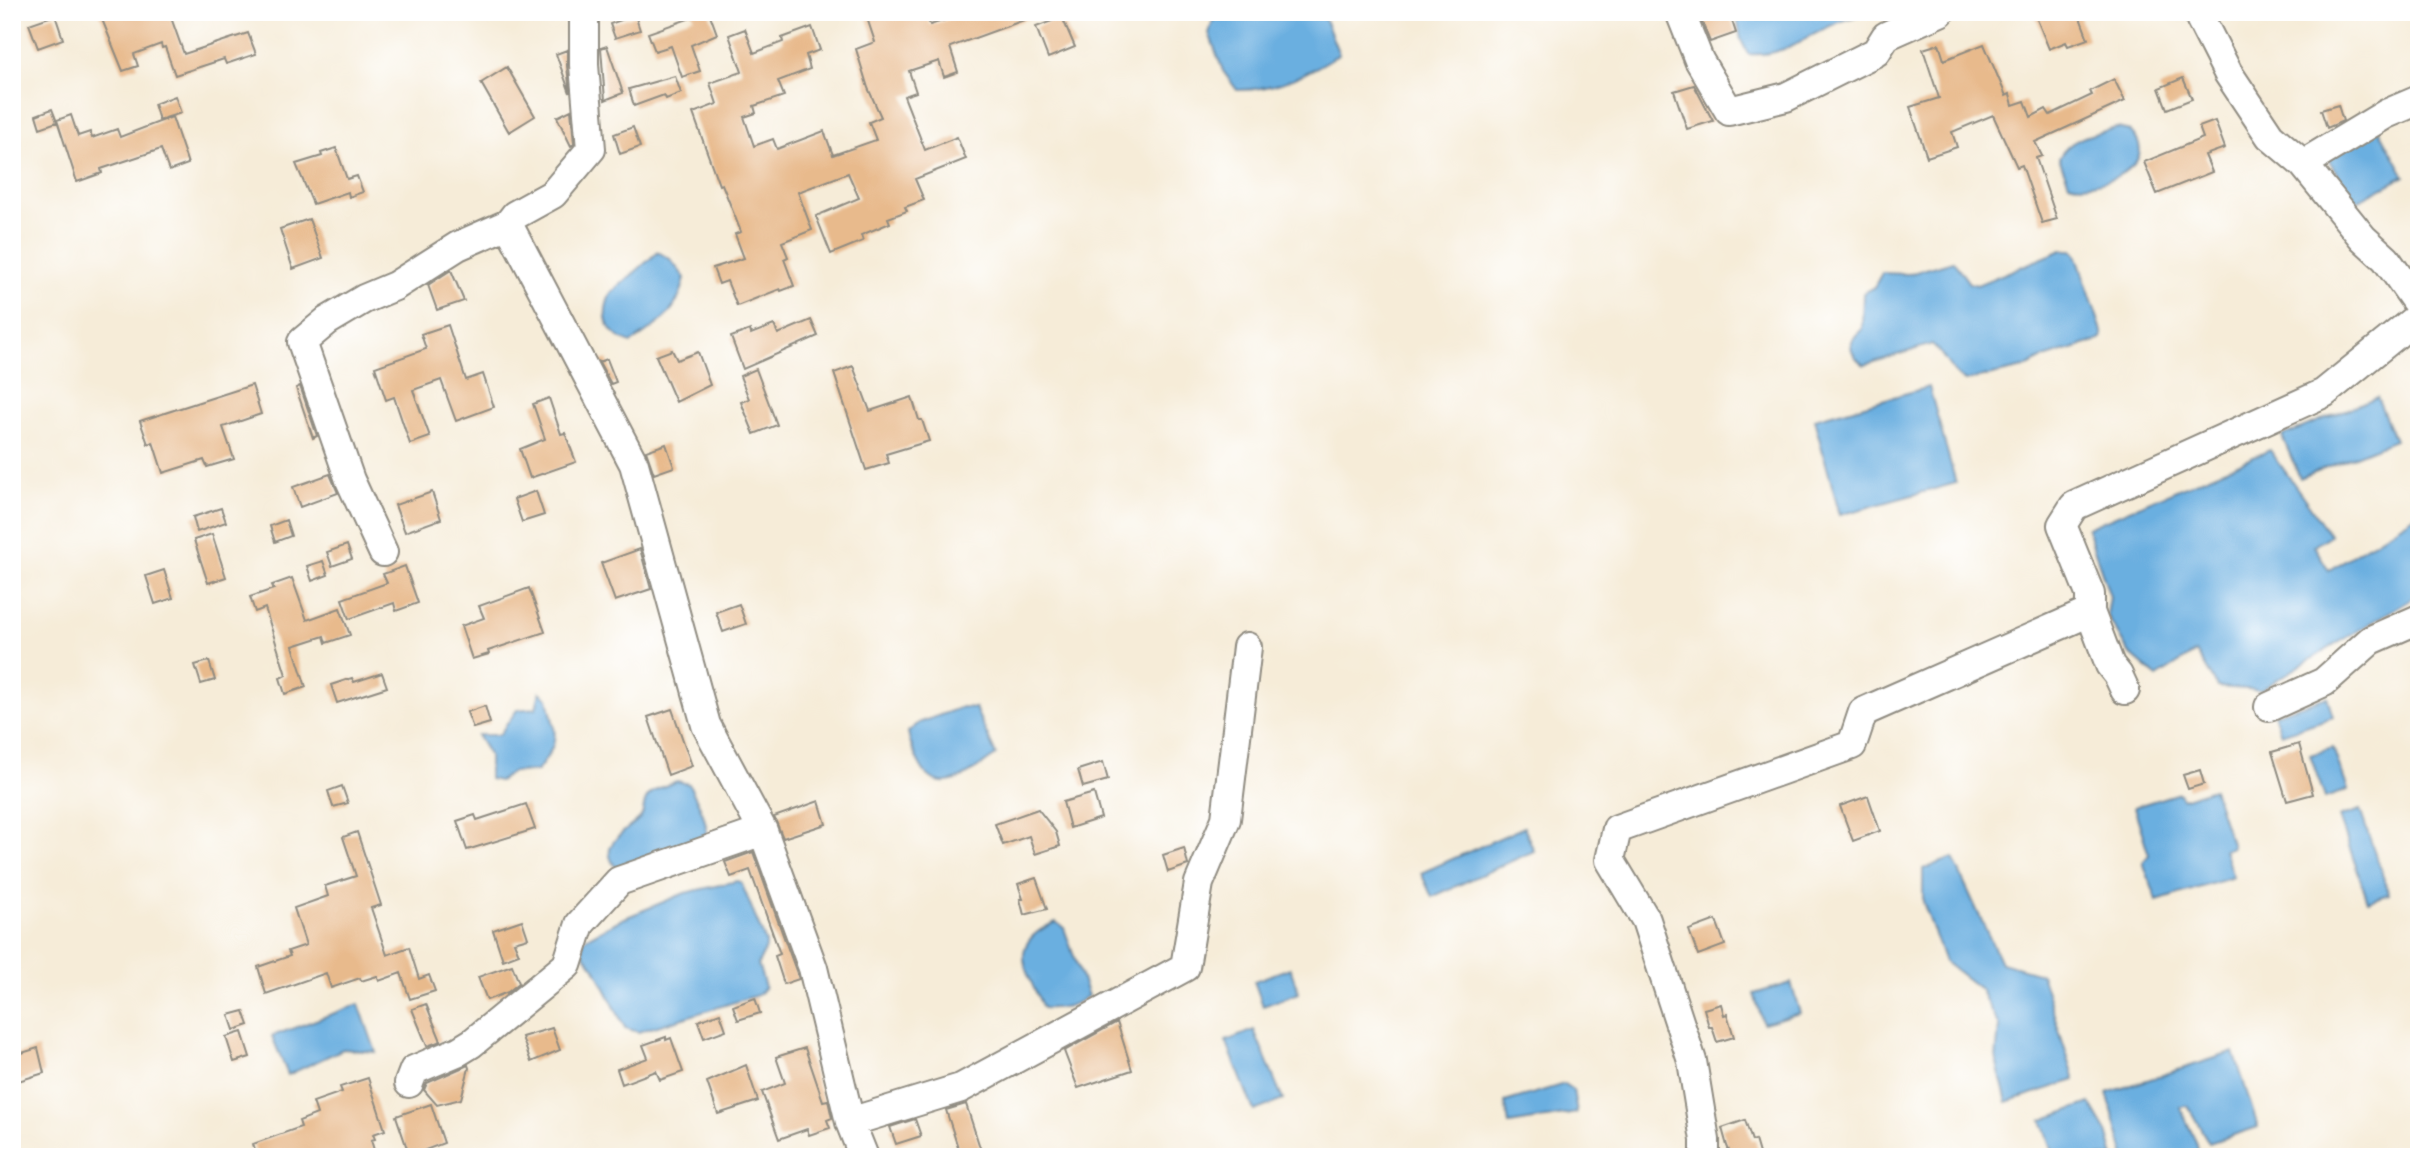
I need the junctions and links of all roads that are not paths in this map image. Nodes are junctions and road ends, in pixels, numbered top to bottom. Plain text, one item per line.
1 (584, 12) edge
2 (1679, 12) edge
3 (1940, 12) edge
4 (2199, 12) edge
5 (2419, 100) edge
6 (2302, 164) junction
7 (508, 224) junction
8 (2419, 306) edge
9 (2419, 316) edge
10 (383, 552) dead end
11 (2090, 612) junction
12 (2419, 619) edge
13 (1247, 647) dead end
14 (2125, 690) dead end
15 (2269, 707) dead end
16 (763, 831) junction
17 (409, 1083) dead end
18 (850, 1122) junction
19 (864, 1157) edge
20 (1705, 1157) edge

1 - 7 street
2 - 3 street
4 - 6 street
5 - 6 street
6 - 8 street
7 - 10 street
7 - 16 street
9 - 11 street
11 - 14 street
11 - 20 street
12 - 15 street
13 - 18 street
16 - 17 street
16 - 18 street
18 - 19 street

